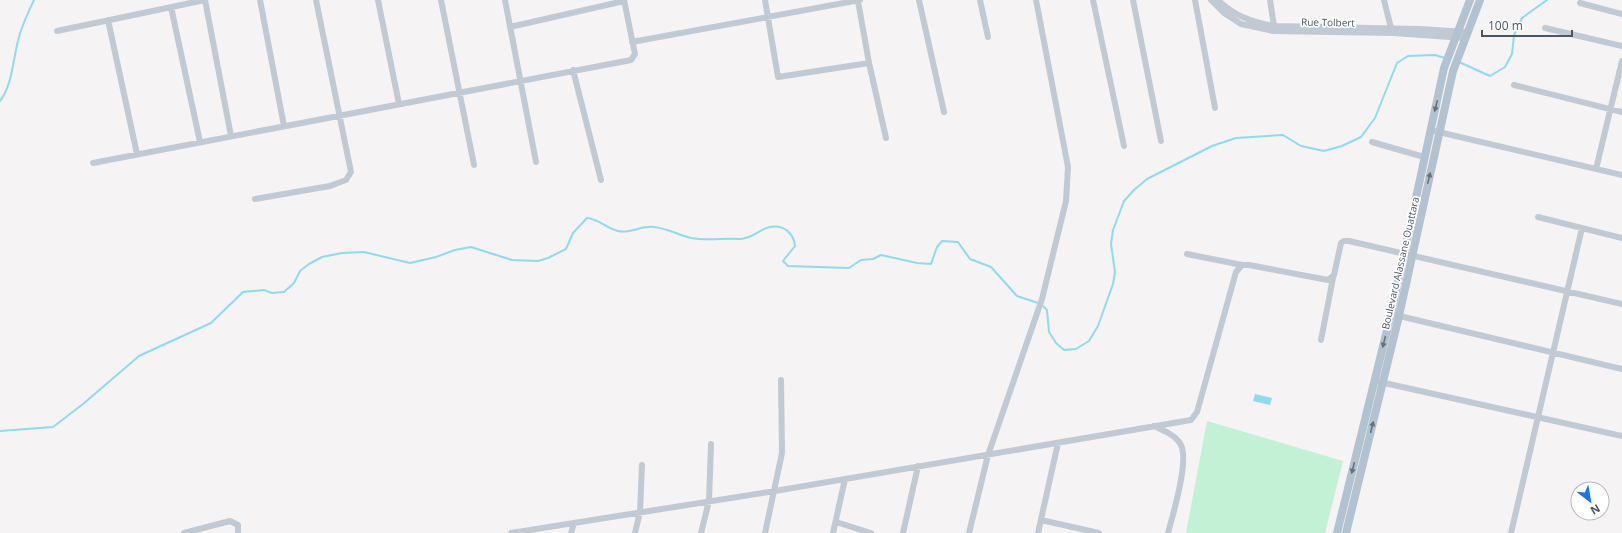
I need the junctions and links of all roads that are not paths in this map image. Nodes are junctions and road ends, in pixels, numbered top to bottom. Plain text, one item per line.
1 (205, 0) edge
2 (260, 0) edge
3 (316, 0) edge
4 (378, 0) edge
5 (441, 0) edge
6 (505, 0) edge
7 (765, 0) edge
8 (859, 0) edge
9 (919, 0) edge
10 (980, 0) edge
11 (1036, 0) edge
12 (1092, 0) edge
13 (1133, 0) edge
14 (1195, 0) edge
15 (1211, 0) edge
16 (1218, 0) edge
17 (1270, 0) edge
18 (1384, 0) edge
19 (1470, 0) edge
20 (1480, 0) edge
21 (624, 1) edge
22 (1580, 3) dead end
23 (171, 7) junction
24 (1622, 14) edge
25 (768, 17) junction
26 (108, 20) junction
27 (1274, 26) junction
28 (510, 27) junction
29 (1390, 28) junction
30 (1545, 28) dead end
31 (56, 31) dead end
32 (1465, 35) junction
33 (1454, 37) junction
34 (988, 38) dead end
35 (632, 42) junction
36 (1622, 46) edge
37 (1622, 61) edge
38 (869, 63) junction
39 (573, 70) junction
40 (520, 80) junction
41 (1514, 85) dead end
42 (459, 92) junction
43 (399, 104) junction
44 (1215, 108) dead end
45 (1611, 110) junction
46 (944, 112) dead end
47 (1622, 112) edge
48 (340, 115) junction
49 (284, 126) junction
50 (1430, 130) junction
51 (1440, 132) junction
52 (231, 136) junction
53 (886, 138) dead end
54 (1161, 141) dead end
55 (200, 142) junction
56 (1372, 142) dead end
57 (1124, 146) dead end
58 (137, 154) junction
59 (1424, 157) junction
60 (536, 162) dead end
61 (93, 163) dead end
62 (474, 165) dead end
63 (1596, 169) junction
64 (1622, 175) edge
65 (601, 180) dead end
66 (255, 199) dead end
67 (1538, 216) dead end
68 (1582, 228) junction
69 (1622, 238) edge
70 (1187, 254) dead end
71 (1408, 254) junction
72 (1242, 265) junction
73 (1333, 278) junction
74 (1567, 292) junction
75 (1622, 304) edge
76 (1395, 315) junction
77 (1321, 340) dead end
78 (1553, 353) junction
79 (1622, 369) edge
80 (781, 380) dead end
81 (1374, 381) junction
82 (1383, 383) junction
83 (1538, 417) junction
84 (1154, 426) junction
85 (1622, 436) edge
86 (1058, 443) junction
87 (711, 444) dead end
88 (988, 455) junction
89 (642, 465) dead end
90 (918, 466) junction
91 (845, 478) junction
92 (775, 491) junction
93 (709, 501) junction
94 (1344, 505) junction
95 (1352, 506) junction
96 (640, 512) junction
97 (1041, 520) junction
98 (836, 522) junction
99 (574, 523) junction
100 (184, 533) edge
101 (238, 533) edge
102 (511, 533) edge
103 (571, 533) edge
104 (635, 533) edge
105 (701, 533) edge
106 (765, 533) edge
107 (833, 533) edge
108 (871, 533) edge
109 (903, 533) edge
110 (969, 533) edge
111 (1038, 533) edge
112 (1099, 533) edge
113 (1168, 533) edge
114 (1337, 533) edge
115 (1346, 533) edge
116 (1511, 533) edge

1 - 23 street
1 - 52 street
2 - 49 street
3 - 48 street
4 - 43 street
5 - 42 street
6 - 28 street
7 - 25 street
8 - 25 street
8 - 38 street
9 - 46 street
10 - 34 street
11 - 88 street
12 - 57 street
13 - 54 street
14 - 44 street
15 - 33 street, Rue Tolbert
16 - 27 street, Rue Tolbert
17 - 27 street
18 - 29 street
19 - 33 main road, Boulevard Alassane Ouattara
20 - 32 main road, Boulevard Alassane Ouattara
21 - 28 street
21 - 35 street
22 - 24 street
23 - 26 street
23 - 55 street
25 - 35 street
25 - 38 street
26 - 31 street
26 - 58 street
27 - 29 street, Rue Tolbert
28 - 40 street
29 - 33 street, Rue Tolbert
30 - 36 street
32 - 33 street
32 - 51 main road, Boulevard Alassane Ouattara
33 -> 50 main road, Boulevard Alassane Ouattara
35 - 39 street
37 - 45 street
38 - 53 street
39 - 40 street
39 - 65 street
40 - 42 street
40 - 60 street
41 - 45 street
42 - 43 street
42 - 62 street
43 - 48 street
45 - 47 street
45 - 63 street
48 - 49 street
48 - 66 street
49 - 52 street
50 - 51 street
50 - 59 main road, Boulevard Alassane Ouattara
51 - 63 street
71 -> 51 main road, Boulevard Alassane Ouattara
52 - 55 street
55 - 58 street
56 - 59 street
58 - 61 street
59 - 71 main road, Boulevard Alassane Ouattara
63 - 64 street
67 - 68 street
68 - 69 street
68 - 74 street
70 - 72 street
71 - 73 street
71 - 74 street
71 - 76 main road, Boulevard Alassane Ouattara
72 - 73 street
72 - 84 street
73 - 77 street
74 - 75 street
74 - 78 street
76 - 78 street
76 -> 81 main road, Boulevard Alassane Ouattara
76 - 82 main road, Boulevard Alassane Ouattara
78 - 79 street
78 - 83 street
80 - 92 street
81 - 82 street
81 -> 94 main road, Boulevard Alassane Ouattara
82 - 83 street
95 -> 82 main road, Boulevard Alassane Ouattara
83 - 85 street
83 - 116 street
84 - 86 street
84 - 113 street
86 - 88 street
86 - 97 street
87 - 93 street
88 - 90 street
88 - 110 street
89 - 96 street
90 - 91 street
90 - 109 street
91 - 92 street
91 - 98 street
92 - 93 street
92 - 106 street
93 - 96 street
93 - 105 street
94 - 95 main road
94 - 114 main road, Boulevard Alassane Ouattara
95 - 115 main road, Boulevard Alassane Ouattara
96 - 99 street
96 - 104 street
97 - 111 street
97 - 112 street
98 - 107 street
98 - 108 street
99 - 102 street
99 - 103 street
100 - 101 street

